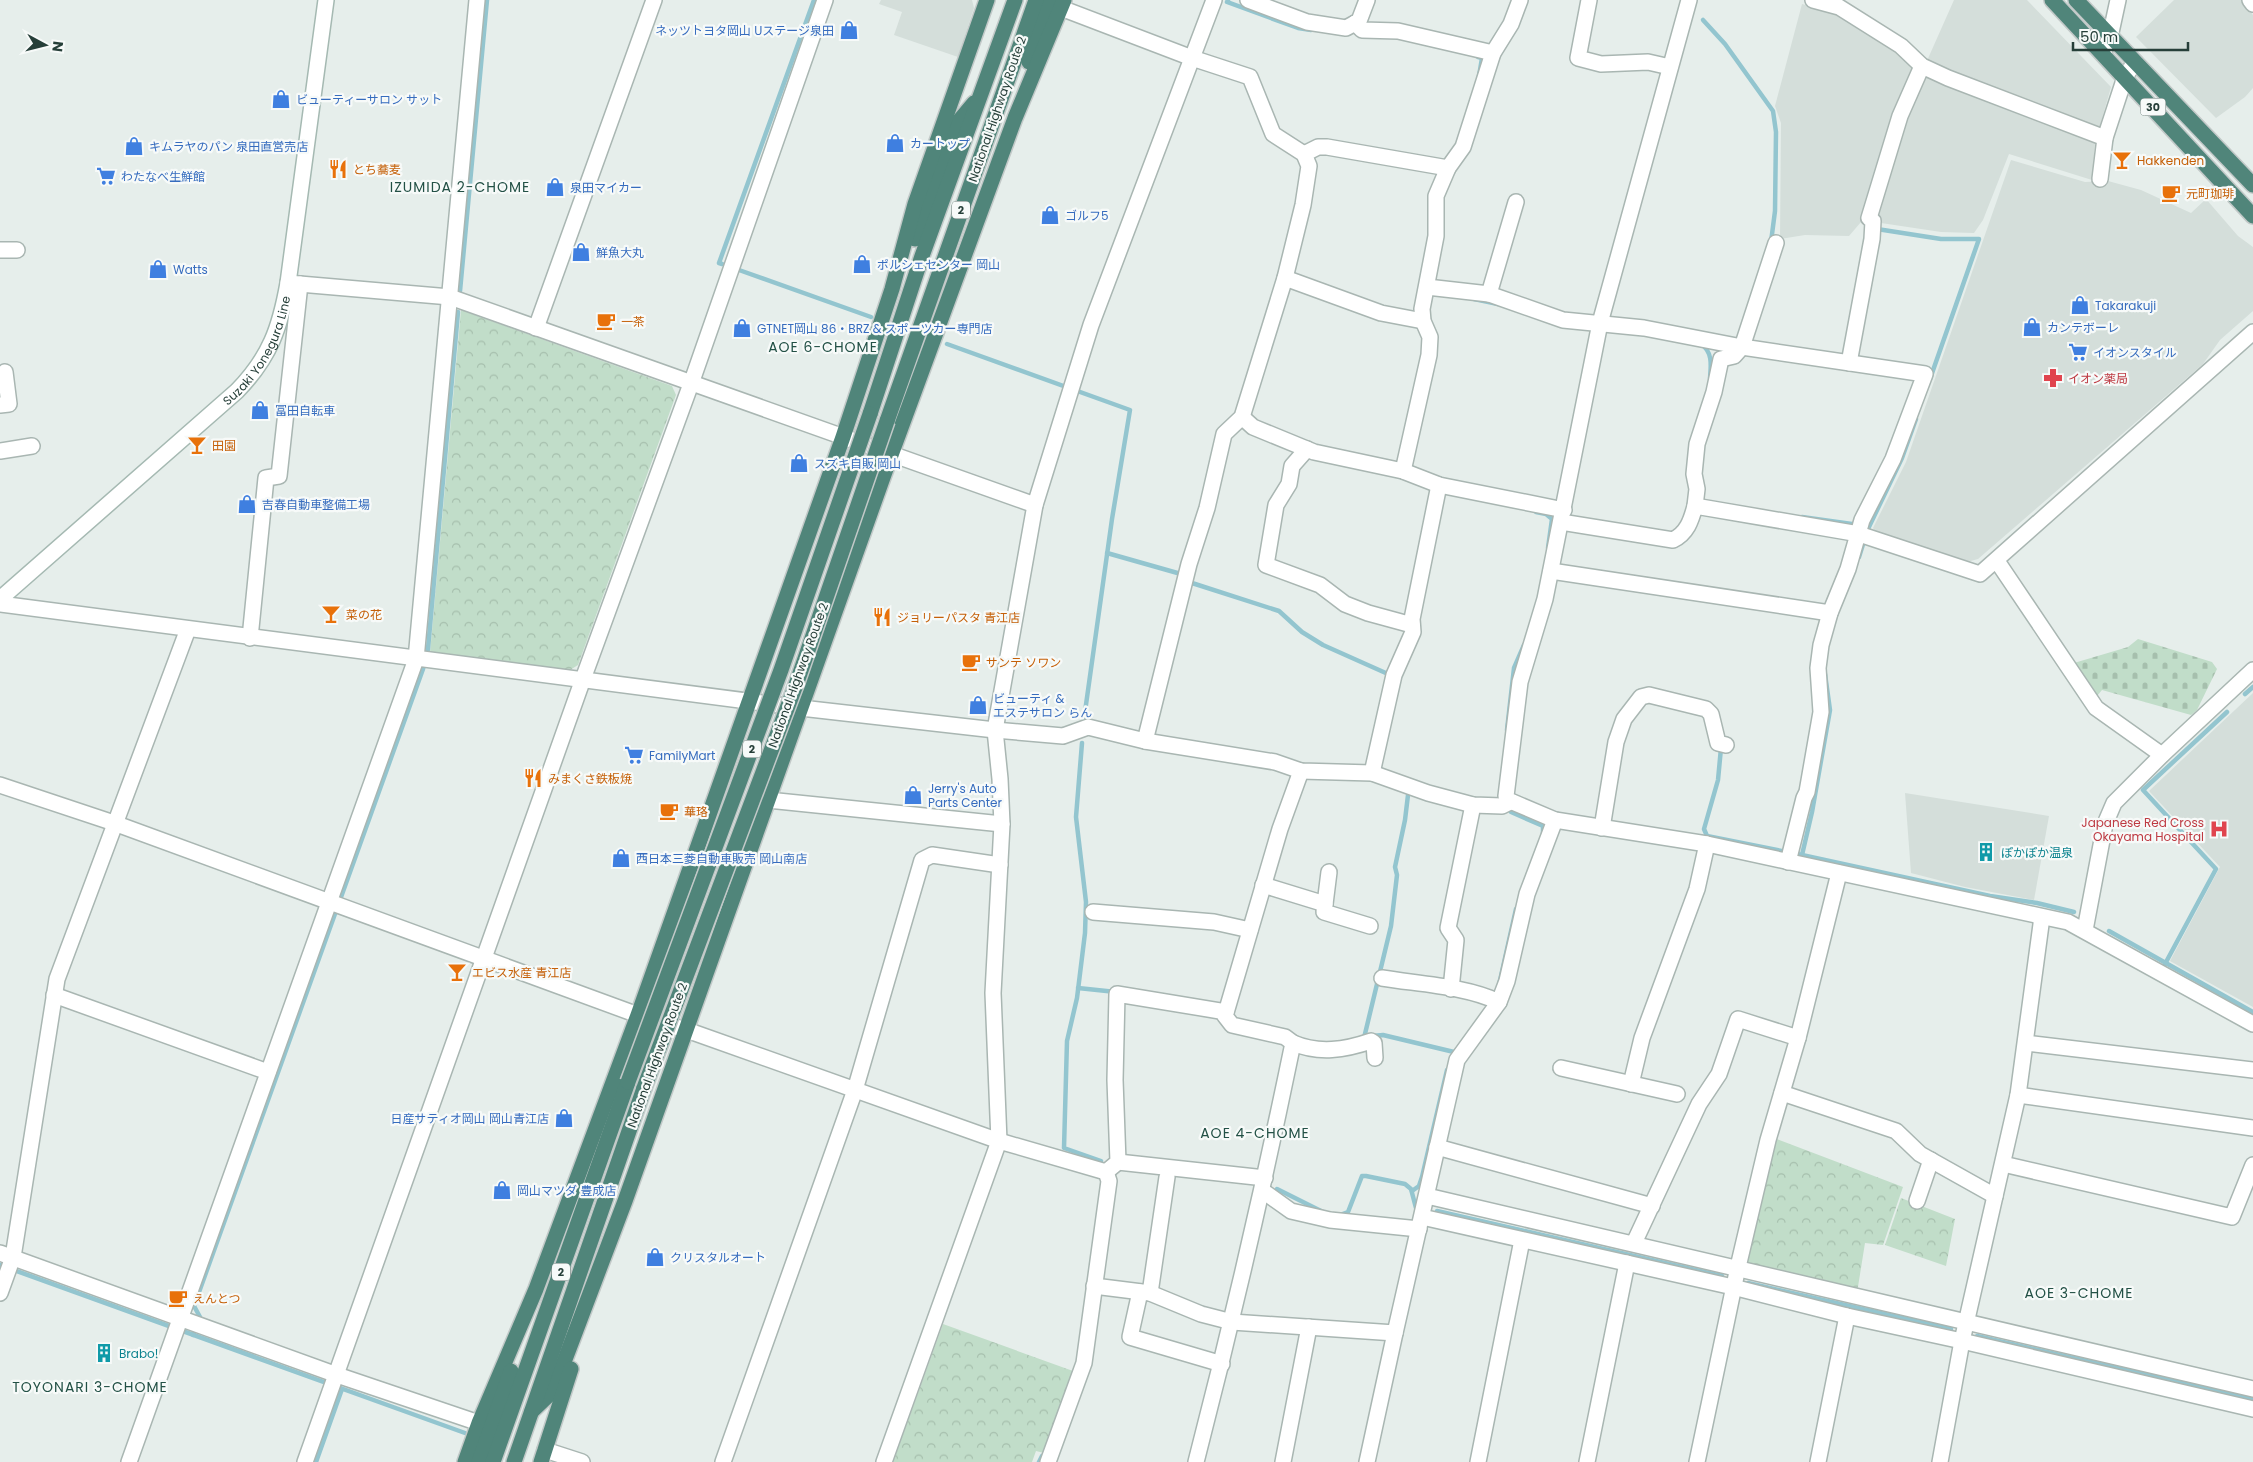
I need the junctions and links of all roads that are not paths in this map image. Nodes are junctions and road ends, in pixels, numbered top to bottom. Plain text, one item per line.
1 (326, 0) edge
2 (478, 0) edge
3 (654, 0) edge
4 (825, 0) edge
5 (987, 0) edge
6 (1015, 0) edge
7 (1036, 0) edge
8 (1214, 0) edge
9 (1248, 0) edge
10 (1367, 0) edge
11 (1520, 0) edge
12 (1589, 0) edge
13 (1690, 0) edge
14 (1813, 0) edge
15 (2052, 0) edge
16 (2076, 0) edge
17 (2118, 0) edge
18 (2250, 0) edge
19 (1058, 3) edge
20 (2253, 4) edge
21 (1355, 23) junction
22 (2110, 37) junction
23 (1493, 53) junction
24 (2103, 54) junction
25 (1192, 58) junction
26 (2135, 62) junction
27 (1922, 66) junction
28 (1670, 67) junction
29 (2125, 77) junction
30 (981, 95) junction
31 (2105, 138) junction
32 (1304, 154) junction
33 (1448, 168) junction
34 (2100, 179) dead end
35 (2253, 185) edge
36 (1516, 202) dead end
37 (2253, 216) edge
38 (1776, 243) dead end
39 (0, 250) edge
40 (17, 250) dead end
41 (1285, 278) junction
42 (294, 283) junction
43 (1427, 287) junction
44 (892, 288) junction
45 (1489, 294) junction
46 (450, 297) junction
47 (1418, 320) junction
48 (1600, 323) junction
49 (536, 328) junction
50 (2253, 332) edge
51 (1738, 346) junction
52 (1849, 363) junction
53 (5, 372) dead end
54 (692, 381) junction
55 (0, 405) edge
56 (1242, 417) junction
57 (843, 436) junction
58 (32, 446) dead end
59 (1307, 449) junction
60 (0, 450) edge
61 (892, 455) junction
62 (1403, 471) junction
63 (1439, 485) junction
64 (1696, 502) junction
65 (1035, 505) junction
66 (1562, 516) junction
67 (1862, 531) junction
68 (1997, 561) junction
69 (1551, 571) junction
70 (0, 599) edge
71 (0, 604) edge
72 (1830, 613) junction
73 (1412, 625) junction
74 (188, 629) junction
75 (250, 638) junction
76 (422, 660) junction
77 (2253, 670) edge
78 (583, 680) junction
79 (749, 700) junction
80 (801, 708) junction
81 (995, 730) junction
82 (1145, 741) junction
83 (1726, 745) dead end
84 (2162, 755) junction
85 (1301, 771) junction
86 (1372, 772) junction
87 (0, 784) edge
88 (768, 800) junction
89 (1510, 802) junction
90 (1473, 805) junction
91 (1554, 820) junction
92 (114, 823) junction
93 (1002, 824) junction
94 (1602, 828) junction
95 (1706, 844) junction
96 (1790, 856) junction
97 (1000, 865) junction
98 (1329, 872) dead end
99 (1839, 873) junction
100 (1263, 885) junction
101 (1325, 904) junction
102 (335, 905) junction
103 (1093, 912) dead end
104 (2042, 917) junction
105 (1370, 926) dead end
106 (1250, 930) junction
107 (2084, 930) junction
108 (484, 958) junction
109 (1382, 978) dead end
110 (1451, 989) junction
111 (54, 995) junction
112 (1494, 1000) junction
113 (1226, 1012) junction
114 (638, 1015) junction
115 (2253, 1024) edge
116 (685, 1029) junction
117 (1798, 1038) junction
118 (1293, 1043) junction
119 (2026, 1043) junction
120 (1375, 1058) dead end
121 (1561, 1068) dead end
122 (2253, 1070) edge
123 (268, 1072) junction
124 (1631, 1084) junction
125 (855, 1090) junction
126 (1677, 1094) dead end
127 (1782, 1094) junction
128 (2018, 1095) junction
129 (2253, 1128) edge
130 (999, 1142) junction
131 (1437, 1147) junction
132 (1931, 1160) junction
133 (1118, 1162) junction
134 (2003, 1164) junction
135 (2253, 1165) edge
136 (1106, 1172) junction
137 (1167, 1177) dead end
138 (1264, 1185) junction
139 (1427, 1196) junction
140 (1995, 1196) junction
141 (625, 1201) junction
142 (1917, 1201) dead end
143 (1652, 1206) junction
144 (1420, 1223) junction
145 (1522, 1240) junction
146 (1634, 1243) junction
147 (7, 1262) edge
148 (1628, 1264) junction
149 (1738, 1267) junction
150 (1094, 1286) junction
151 (1734, 1287) junction
152 (536, 1289) junction
153 (0, 1293) edge
154 (1145, 1293) junction
155 (1847, 1316) junction
156 (1232, 1322) junction
157 (1966, 1323) junction
158 (186, 1324) junction
159 (1309, 1327) junction
160 (1395, 1333) junction
161 (1962, 1341) junction
162 (1222, 1364) junction
163 (334, 1382) junction
164 (2253, 1389) edge
165 (2253, 1409) edge
166 (532, 1411) junction
167 (479, 1423) junction
168 (543, 1456) edge
169 (129, 1462) edge
170 (305, 1462) edge
171 (465, 1462) edge
172 (479, 1462) edge
173 (494, 1462) edge
174 (514, 1462) edge
175 (582, 1462) edge
176 (723, 1462) edge
177 (884, 1462) edge
178 (1048, 1462) edge
179 (1196, 1462) edge
180 (1283, 1462) edge
181 (1367, 1462) edge
182 (1478, 1462) edge
183 (1587, 1462) edge
184 (1697, 1462) edge
185 (1818, 1462) edge
186 (1940, 1462) edge

1 - 42 street, Suzaki Yonegura Line
2 - 46 street
3 - 49 street
4 - 54 street
5 - 44 highway
6 - 30 highway, National Highway Route 2 / 2
7 - 166 highway, National Highway Route 2 / 2, bridge
8 - 25 street
9 - 21 street
10 - 21 street
11 - 23 street
12 - 28 street
13 - 28 street
14 - 27 street
15 - 24 highway, 30
16 - 22 highway, 30
17 - 22 street
18 - 20 street
19 - 25 street
19 - 61 highway
21 - 23 street
22 - 24 street
22 - 26 highway, 30
23 - 33 street
24 - 29 highway, 30
25 - 32 street
25 - 65 street
26 - 29 street
26 - 35 highway, 30
27 - 31 street
27 - 52 street
28 - 48 street
29 - 31 street
29 - 37 highway, 30
30 - 44 highway
30 - 173 highway, National Highway Route 2 / 2, bridge
31 - 34 street
32 - 33 street
32 - 41 street
33 - 43 street
36 - 45 street
38 - 51 street
39 - 40 street
41 - 47 street
41 - 56 street
42 - 46 street
42 - 70 street, Suzaki Yonegura Line
42 - 75 street
43 - 45 street
43 - 47 street
44 - 57 highway
45 - 48 street
46 - 49 street
46 - 76 street
47 - 62 street
48 - 51 street
48 - 66 street
49 - 54 street
50 - 68 street
51 - 52 street
51 - 64 street
52 - 67 street
53 - 55 street
54 - 57 street
54 - 78 street
56 - 59 street
56 - 82 street
57 - 61 street
57 - 79 highway
58 - 60 street
59 - 62 street
59 - 73 street
61 - 65 street
61 - 80 highway
62 - 63 street
63 - 66 street
63 - 73 street
64 - 66 street
64 - 67 street
65 - 81 street
66 - 69 street
67 - 68 street
67 - 72 street
68 - 84 street
69 - 72 street
69 - 89 street
71 - 74 street
72 - 96 street
73 - 86 street
74 - 75 street
74 - 92 street
75 - 76 street
76 - 78 street
76 - 102 street
77 - 84 street
78 - 79 street
78 - 108 street
79 - 80 street
79 - 114 highway
80 - 81 street
80 - 88 highway
81 - 82 street
81 - 93 street
82 - 85 street
83 - 94 street
84 - 107 street
85 - 86 street
85 - 100 street
86 - 90 street
87 - 92 street
88 - 93 street
88 - 116 highway
89 - 90 street
89 - 91 street
90 - 110 street
91 - 94 street
91 - 112 street
92 - 102 street
92 - 111 street
93 - 97 street
94 - 95 street
95 - 96 street
95 - 124 street
96 - 99 street
97 - 125 street
97 - 130 street
98 - 101 street
99 - 104 street
99 - 117 street
100 - 101 street
100 - 106 street
101 - 105 street
102 - 108 street
102 - 123 street
103 - 106 street
104 - 107 street
104 - 119 street
106 - 113 street
107 - 115 street
108 - 114 street
108 - 163 street
109 - 110 street
110 - 112 street
111 - 123 street
111 - 147 street
112 - 131 street
113 - 118 street
113 - 133 street
114 - 116 street
114 - 152 highway
116 - 125 street
116 - 141 highway
117 - 127 street
117 - 143 street
118 - 120 street
118 - 138 street
119 - 122 street
119 - 128 street
121 - 124 street
123 - 158 street
124 - 126 street
125 - 130 street
125 - 176 street
127 - 132 street
127 - 149 street
128 - 129 street
128 - 134 street
130 - 136 street
130 - 177 street
131 - 139 street
131 - 143 street
132 - 140 street
132 - 142 street
133 - 136 street
133 - 138 street
134 - 135 street
134 - 140 street
136 - 150 street
137 - 154 street
138 - 144 street
138 - 156 street
139 - 144 street
139 - 146 street
140 - 157 street
141 - 166 highway
141 - 168 highway
143 - 146 street
144 - 145 street
144 - 160 street
145 - 148 street
145 - 182 street
146 - 149 street
147 - 153 street
147 - 158 street
148 - 151 street
148 - 183 street
149 - 151 street
149 - 157 street
150 - 154 street
150 - 178 street
151 - 155 street
151 - 184 street
152 - 167 highway, 2
152 - 172 highway
154 - 156 street
154 - 162 street
155 - 161 street
155 - 185 street
156 - 159 street
156 - 162 street
157 - 161 street
157 - 164 street
158 - 163 street
158 - 169 street
159 - 160 street
159 - 180 street
160 - 181 street
161 - 165 street
161 - 186 street
162 - 179 street
163 - 167 street
163 - 170 street
166 - 174 highway, National Highway Route 2 / 2
167 - 171 highway, 2
168 - 175 street

